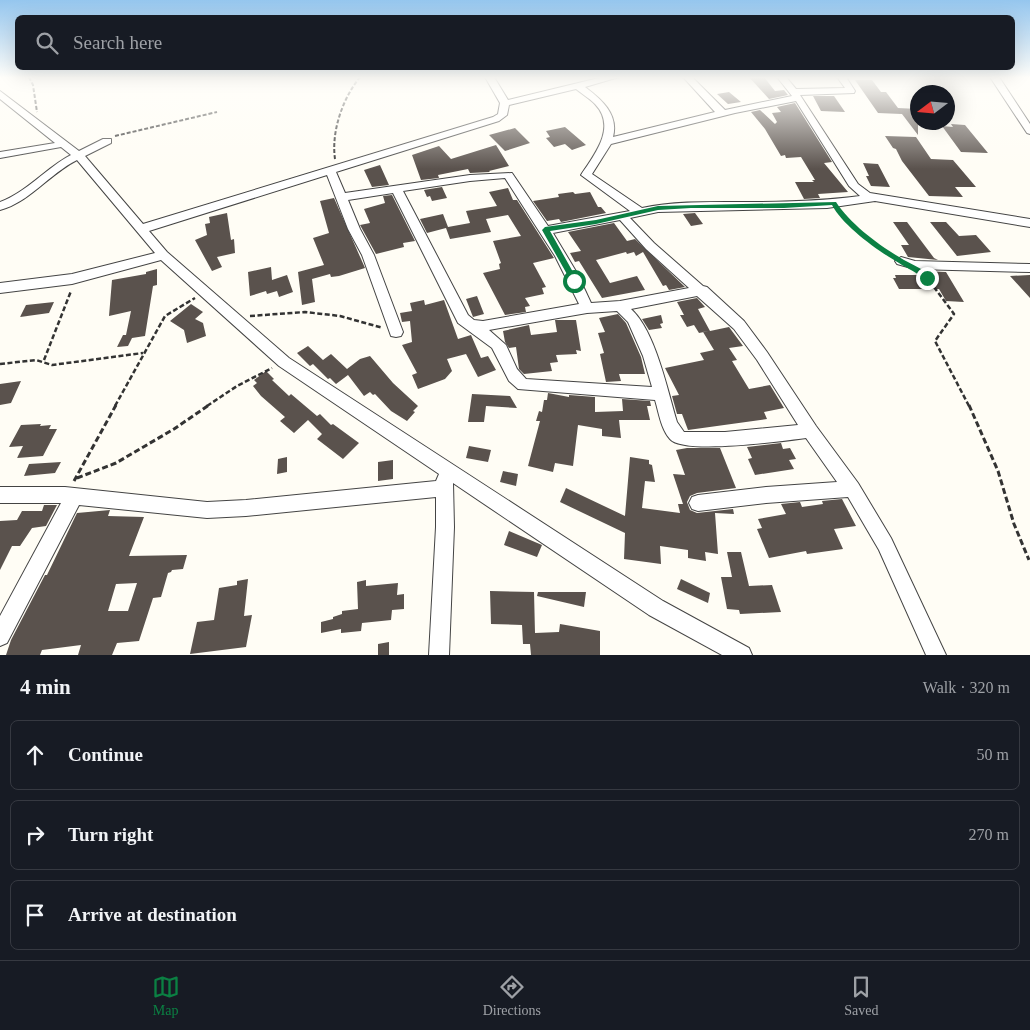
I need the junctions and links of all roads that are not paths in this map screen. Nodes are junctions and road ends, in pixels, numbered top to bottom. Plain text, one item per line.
1 (16, 108) edge
2 (504, 108) edge
3 (603, 108) edge
4 (716, 108) edge
5 (746, 108) edge
6 (804, 108) edge
7 (725, 113) junction
8 (1026, 117) edge
9 (1030, 130) edge
10 (107, 141) road end
11 (608, 141) junction
12 (64, 144) junction
13 (0, 155) edge
14 (78, 155) junction
15 (330, 170) junction
16 (854, 186) junction
17 (396, 188) junction
18 (342, 197) junction
19 (873, 198) junction
20 (851, 201) junction
21 (0, 206) edge
22 (638, 211) junction
23 (622, 216) junction
24 (1030, 223) edge
25 (141, 229) junction
26 (545, 230) junction
27 (163, 255) junction
28 (900, 261) road end
29 (1030, 268) edge
30 (0, 288) edge
31 (702, 290) junction
32 (620, 306) junction
33 (587, 308) junction
34 (471, 325) junction
35 (396, 332) road end
36 (662, 394) junction
37 (810, 432) junction
38 (442, 467) junction
39 (445, 488) junction
40 (852, 489) junction
41 (72, 490) junction
42 (0, 495) edge
43 (698, 503) dead end
44 (0, 636) edge
45 (440, 655) edge
46 (742, 655) edge
47 (936, 655) edge

1 - 12 street
2 - 15 street
3 - 11 street
4 - 7 street
5 - 7 street
6 - 16 street
7 - 11 street
8 - 9 street
10 - 14 street
11 - 22 street
12 - 13 street
12 - 14 street
14 - 21 street
14 - 25 street
15 - 18 street
15 - 25 street
16 - 19 street
16 - 20 street
17 - 18 street
17 - 26 street
17 - 34 street
18 - 35 street
19 - 20 street
19 - 24 street
20 - 22 street
22 - 23 street
23 - 26 street
23 - 31 street
25 - 27 street
26 - 33 street
27 - 30 street
27 - 38 street
28 - 29 street
31 - 32 street
31 - 37 street
32 - 33 street
32 - 36 street
33 - 34 street
34 - 36 street
36 - 37 street
37 - 40 street
38 - 39 street
38 - 46 street
39 - 41 street
39 - 45 street
40 - 43 street
40 - 47 street
41 - 42 street
41 - 44 street

